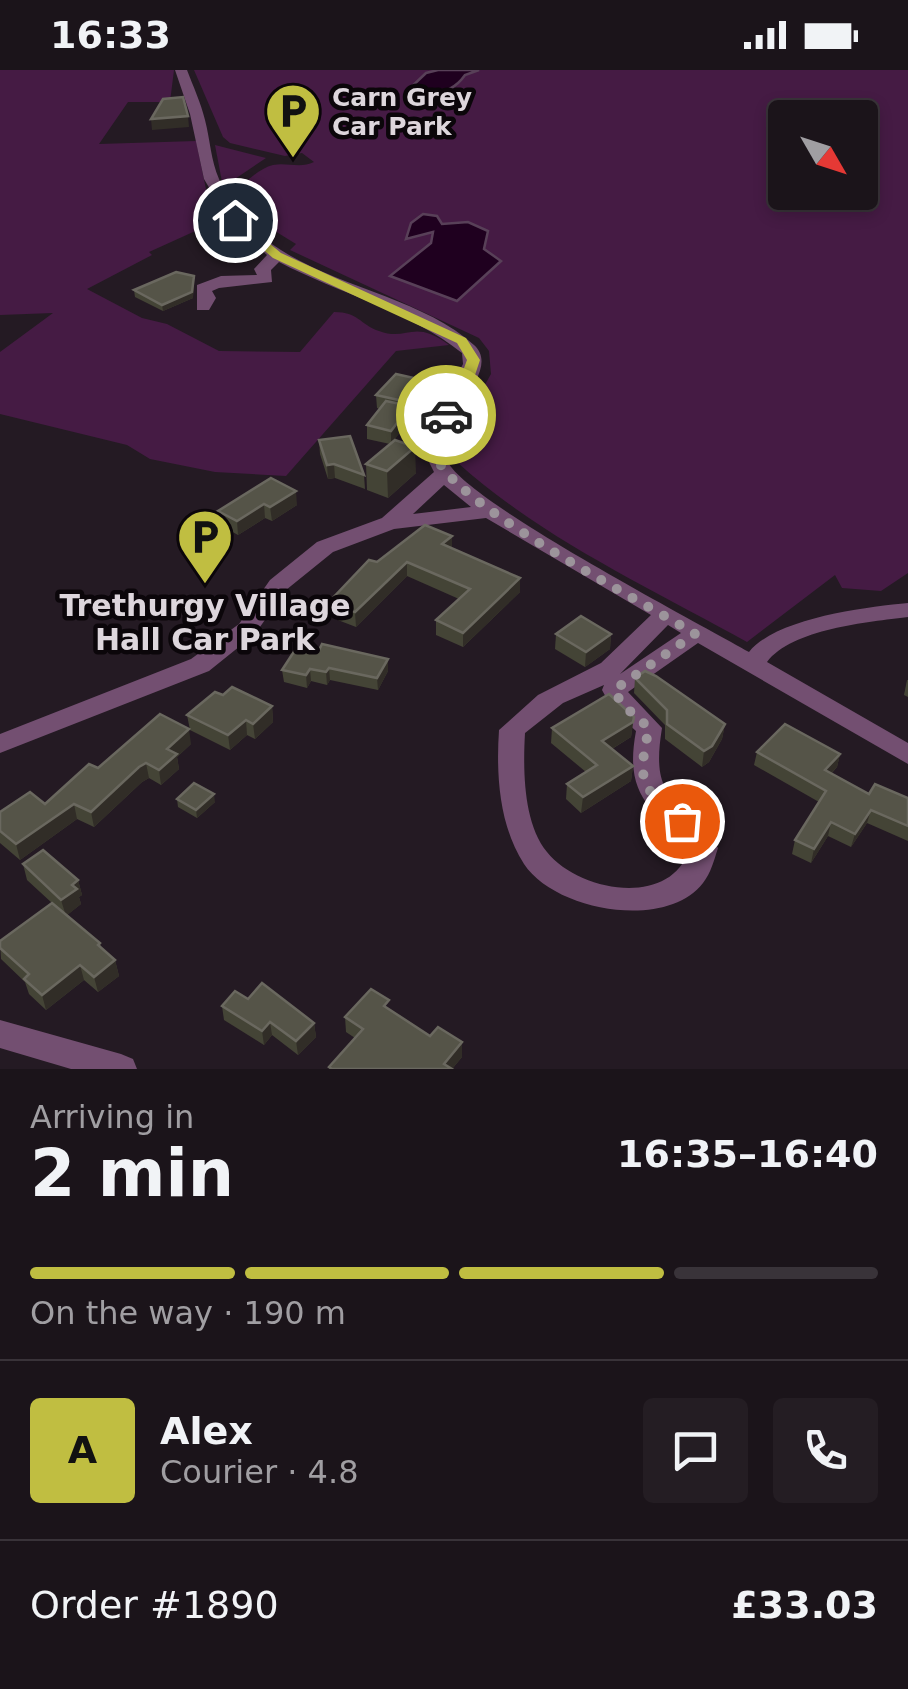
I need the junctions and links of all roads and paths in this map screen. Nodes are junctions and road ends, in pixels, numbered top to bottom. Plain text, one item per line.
1 (180, 70) edge
2 (277, 255) junction
3 (203, 306) dead end
4 (446, 473) junction
5 (490, 512) junction
6 (390, 523) junction
7 (908, 610) edge
8 (665, 616) junction
9 (695, 634) junction
10 (751, 666) junction
11 (0, 744) edge
12 (908, 755) edge
13 (0, 1034) edge
14 (120, 1069) edge

1 - 2 street
2 - 3 street
2 - 4 street
4 - 5 street
4 - 6 street
5 - 6 street
5 - 8 street
6 - 11 street
7 - 10 street
8 - 9 street
8 - 9 street
9 - 10 street
10 - 12 street
13 - 14 street

